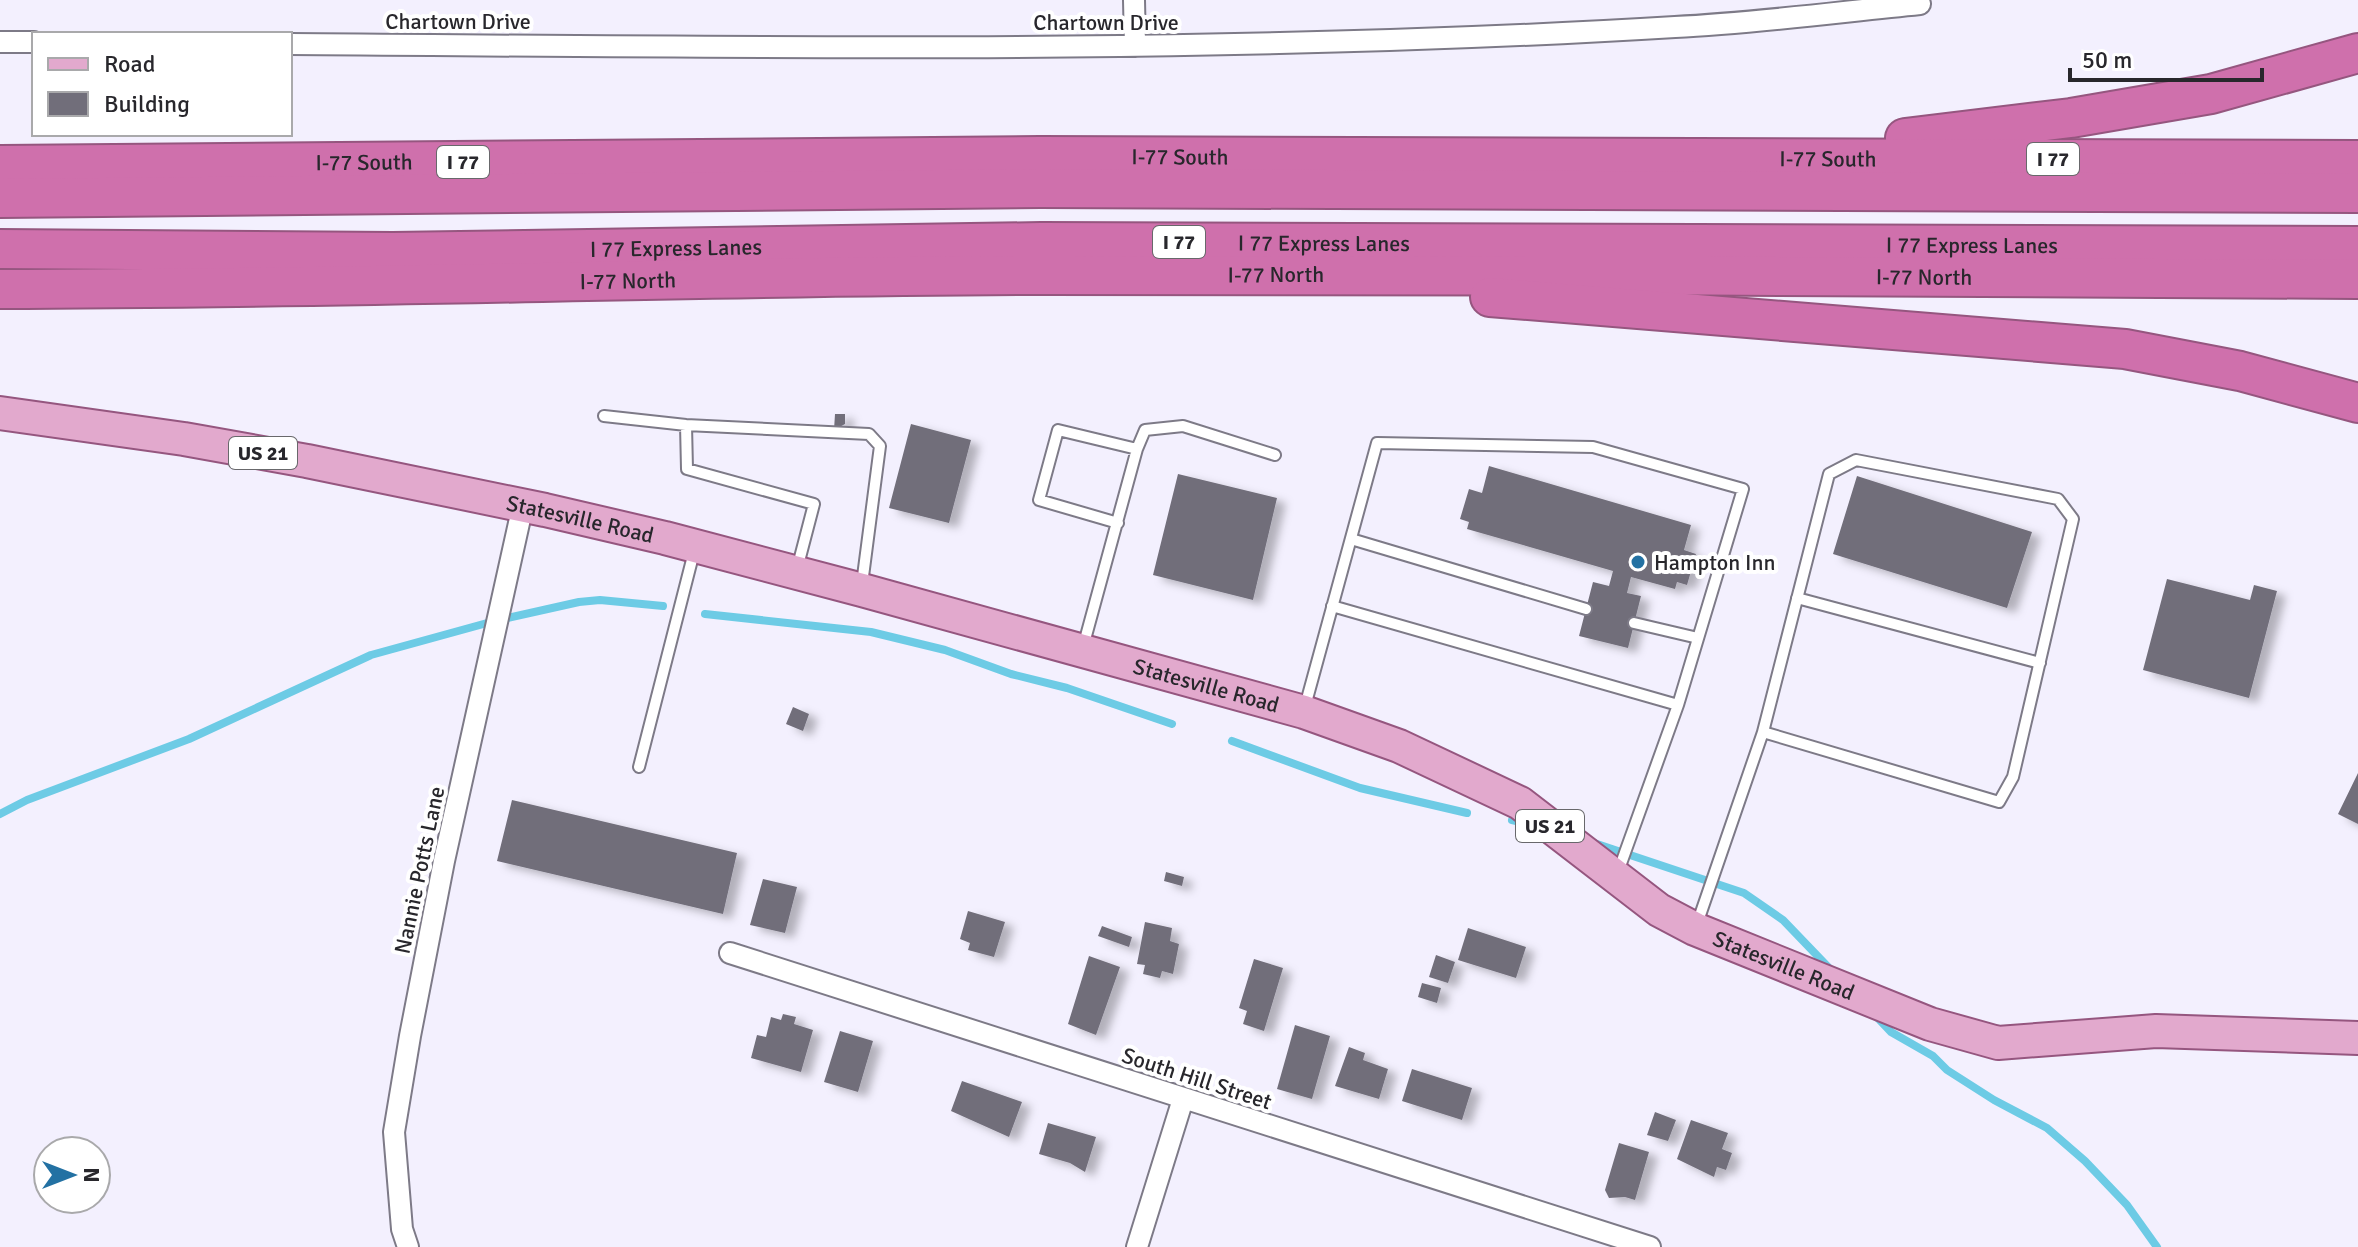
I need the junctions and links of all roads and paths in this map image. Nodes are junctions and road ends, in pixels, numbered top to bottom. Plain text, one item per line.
1 (1134, 0) edge
2 (1920, 4) dead end
3 (0, 42) edge
4 (32, 42) edge
5 (292, 44) edge
6 (1135, 46) junction
7 (2358, 53) edge
8 (1747, 157) junction
9 (2358, 160) edge
10 (0, 165) edge
11 (2358, 193) edge
12 (0, 198) edge
13 (2358, 246) edge
14 (0, 249) edge
15 (1272, 275) junction
16 (2358, 279) edge
17 (0, 289) edge
18 (2358, 403) edge
19 (0, 413) edge
20 (604, 416) dead end
21 (686, 425) junction
22 (1137, 449) junction
23 (1275, 455) dead end
24 (523, 505) junction
25 (1118, 523) junction
26 (1351, 539) junction
27 (695, 546) junction
28 (796, 573) junction
29 (862, 590) junction
30 (1797, 598) junction
31 (1332, 606) junction
32 (1586, 609) dead end
33 (1634, 623) dead end
34 (1698, 638) junction
35 (1081, 653) junction
36 (2040, 663) junction
37 (1678, 705) junction
38 (1304, 712) junction
39 (1763, 732) junction
40 (639, 767) dead end
41 (1616, 878) junction
42 (1695, 929) junction
43 (730, 953) dead end
44 (2358, 1038) edge
45 (1183, 1099) junction
46 (408, 1247) edge
47 (1137, 1247) edge
48 (1650, 1247) edge

1 - 6 street
2 - 6 street, Chartown Drive
3 - 4 street
5 - 6 street, Chartown Drive
7 - 8 highway
8 - 9 highway, I-77 South / I 77
8 - 10 highway, I-77 South / I 77
11 - 12 highway, I 77
13 - 14 highway, I 77 Express Lanes / I 77
15 - 16 highway, I-77 North / I 77
15 - 17 highway, I-77 North / I 77
15 - 18 highway
19 - 24 main road, Statesville Road / US 21
20 - 21 lane
21 - 28 lane
21 - 29 lane
22 - 23 lane
22 - 25 lane
22 - 25 lane
24 - 27 main road, Statesville Road / US 21
24 - 46 street, Nannie Potts Lane
25 - 35 lane
26 - 31 lane
26 - 32 lane
26 - 34 lane
27 - 28 main road, Statesville Road / US 21
27 - 40 lane
28 - 29 main road, Statesville Road / US 21
29 - 35 main road, Statesville Road / US 21
30 - 36 lane
30 - 36 lane
30 - 39 lane
31 - 37 lane
31 - 38 lane
33 - 34 lane
34 - 37 lane
35 - 38 main road, Statesville Road / US 21
36 - 39 lane
37 - 41 lane
38 - 41 main road, Statesville Road / US 21
39 - 42 lane
41 - 42 main road, Statesville Road / US 21
42 - 44 main road, Statesville Road / US 21
43 - 45 street, South Hill Street
45 - 47 street
45 - 48 street, South Hill Street

